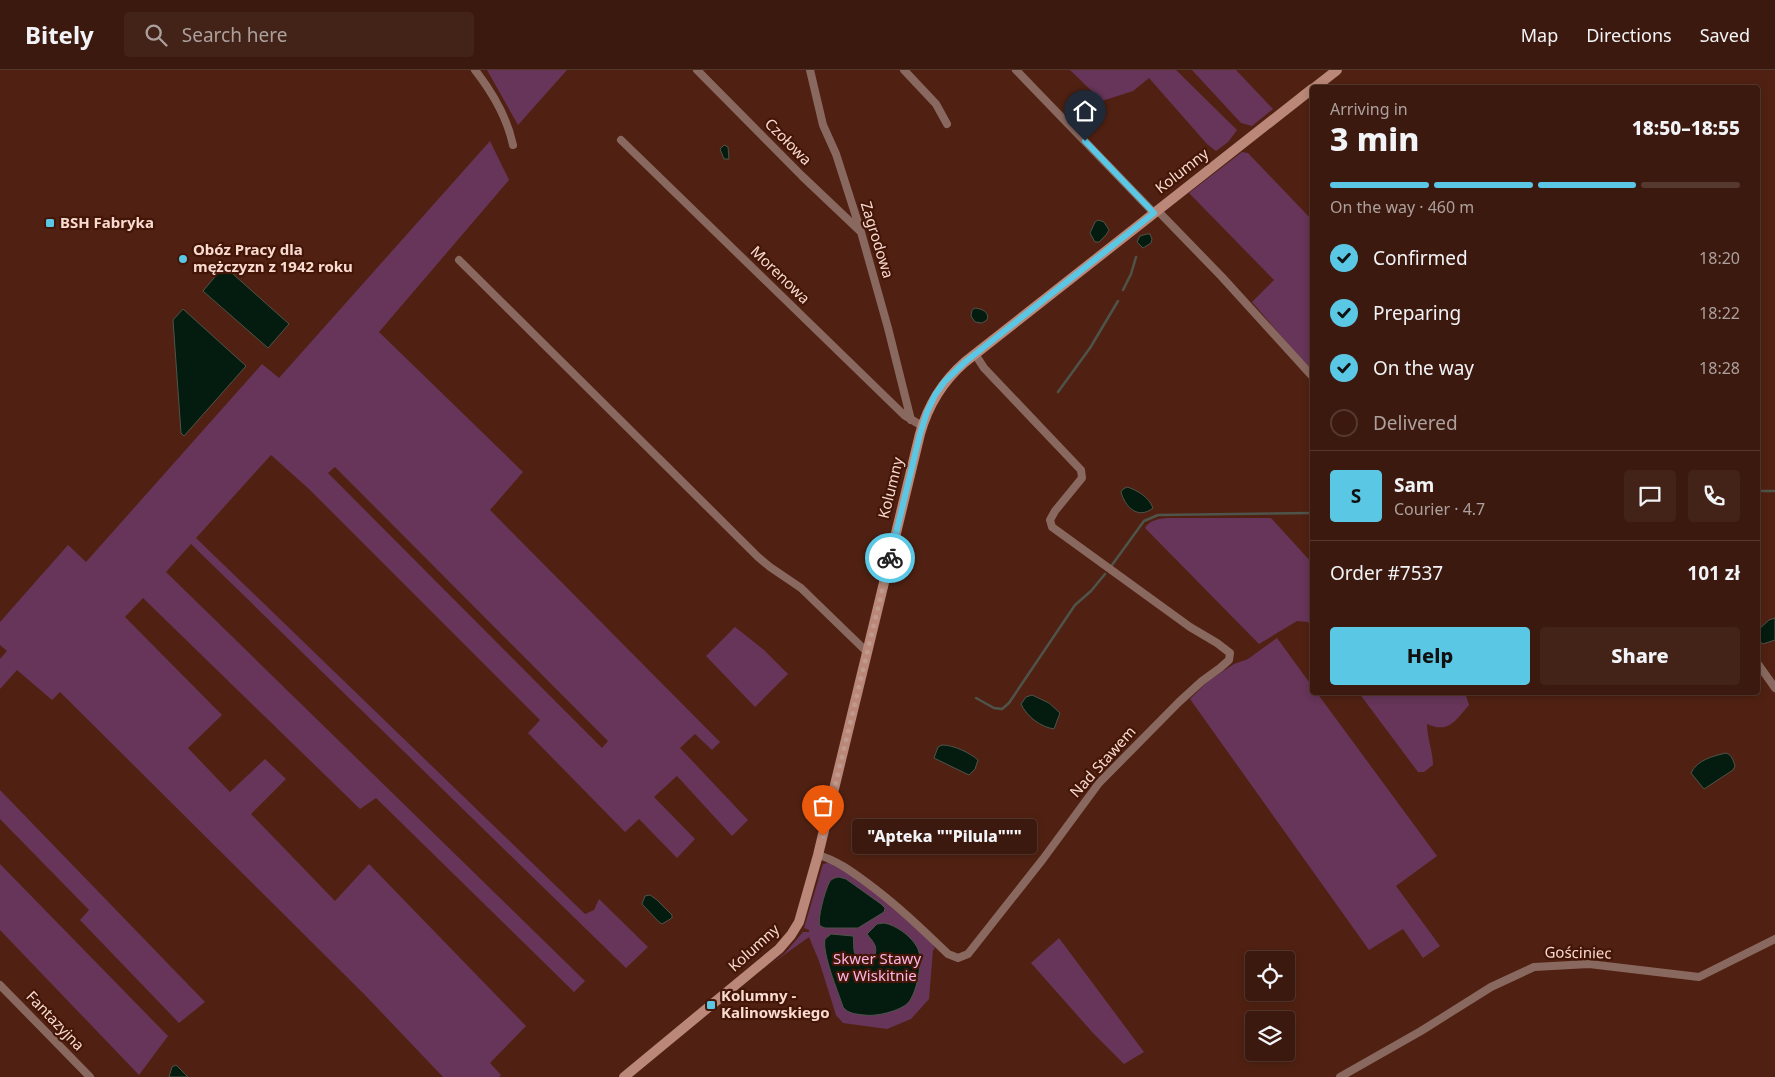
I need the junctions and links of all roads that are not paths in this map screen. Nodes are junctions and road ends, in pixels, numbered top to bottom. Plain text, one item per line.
1 (475, 70) edge
2 (697, 70) edge
3 (810, 70) edge
4 (904, 70) edge
5 (1016, 70) edge
6 (1337, 70) edge
7 (1317, 85) edge
8 (1310, 90) edge
9 (947, 124) dead end
10 (621, 140) dead end
11 (513, 145) dead end
12 (1156, 212) junction
13 (861, 232) junction
14 (459, 260) dead end
15 (975, 354) junction
16 (1310, 374) edge
17 (910, 420) junction
18 (922, 426) junction
19 (867, 652) junction
20 (1760, 667) edge
21 (1775, 688) edge
22 (818, 855) junction
23 (1775, 939) edge
24 (0, 985) edge
25 (90, 1077) edge
26 (624, 1077) edge
27 (1340, 1077) edge

1 - 11 street
2 - 13 street, Czołowa
3 - 13 street, Zagrodowa
4 - 9 street
5 - 12 street
6 - 7 street, Kolumny
8 - 12 street, Kolumny
10 - 17 street, Morenowa
12 - 15 street, Kolumny
12 - 16 street
13 - 17 street, Zagrodowa
14 - 19 street
15 - 18 street, Kolumny
15 - 22 street, Nad Stawem
17 - 18 street, Morenowa
18 - 19 street, Kolumny
19 - 22 street, Kolumny
20 - 21 street
22 - 26 street, Kolumny
23 - 27 street, Gościniec
24 - 25 street, Fantazyjna

